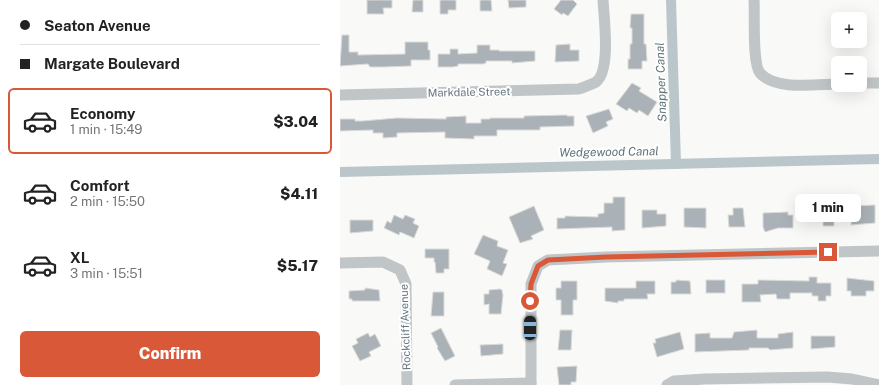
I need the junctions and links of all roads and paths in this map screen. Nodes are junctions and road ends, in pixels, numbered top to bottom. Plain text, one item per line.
1 (603, 0) edge
2 (754, 0) edge
3 (867, 83) edge
4 (879, 83) edge
5 (831, 84) edge
6 (340, 95) edge
7 (879, 252) edge
8 (340, 263) edge
9 (780, 381) edge
10 (531, 384) edge
11 (407, 385) edge
12 (455, 385) edge
13 (667, 385) edge
14 (879, 385) edge

1 - 6 street, Markdale Street
2 - 5 street
3 - 4 street
7 - 10 street
8 - 11 street, Rockcliff Avenue
9 - 13 street
9 - 14 street
10 - 12 street

